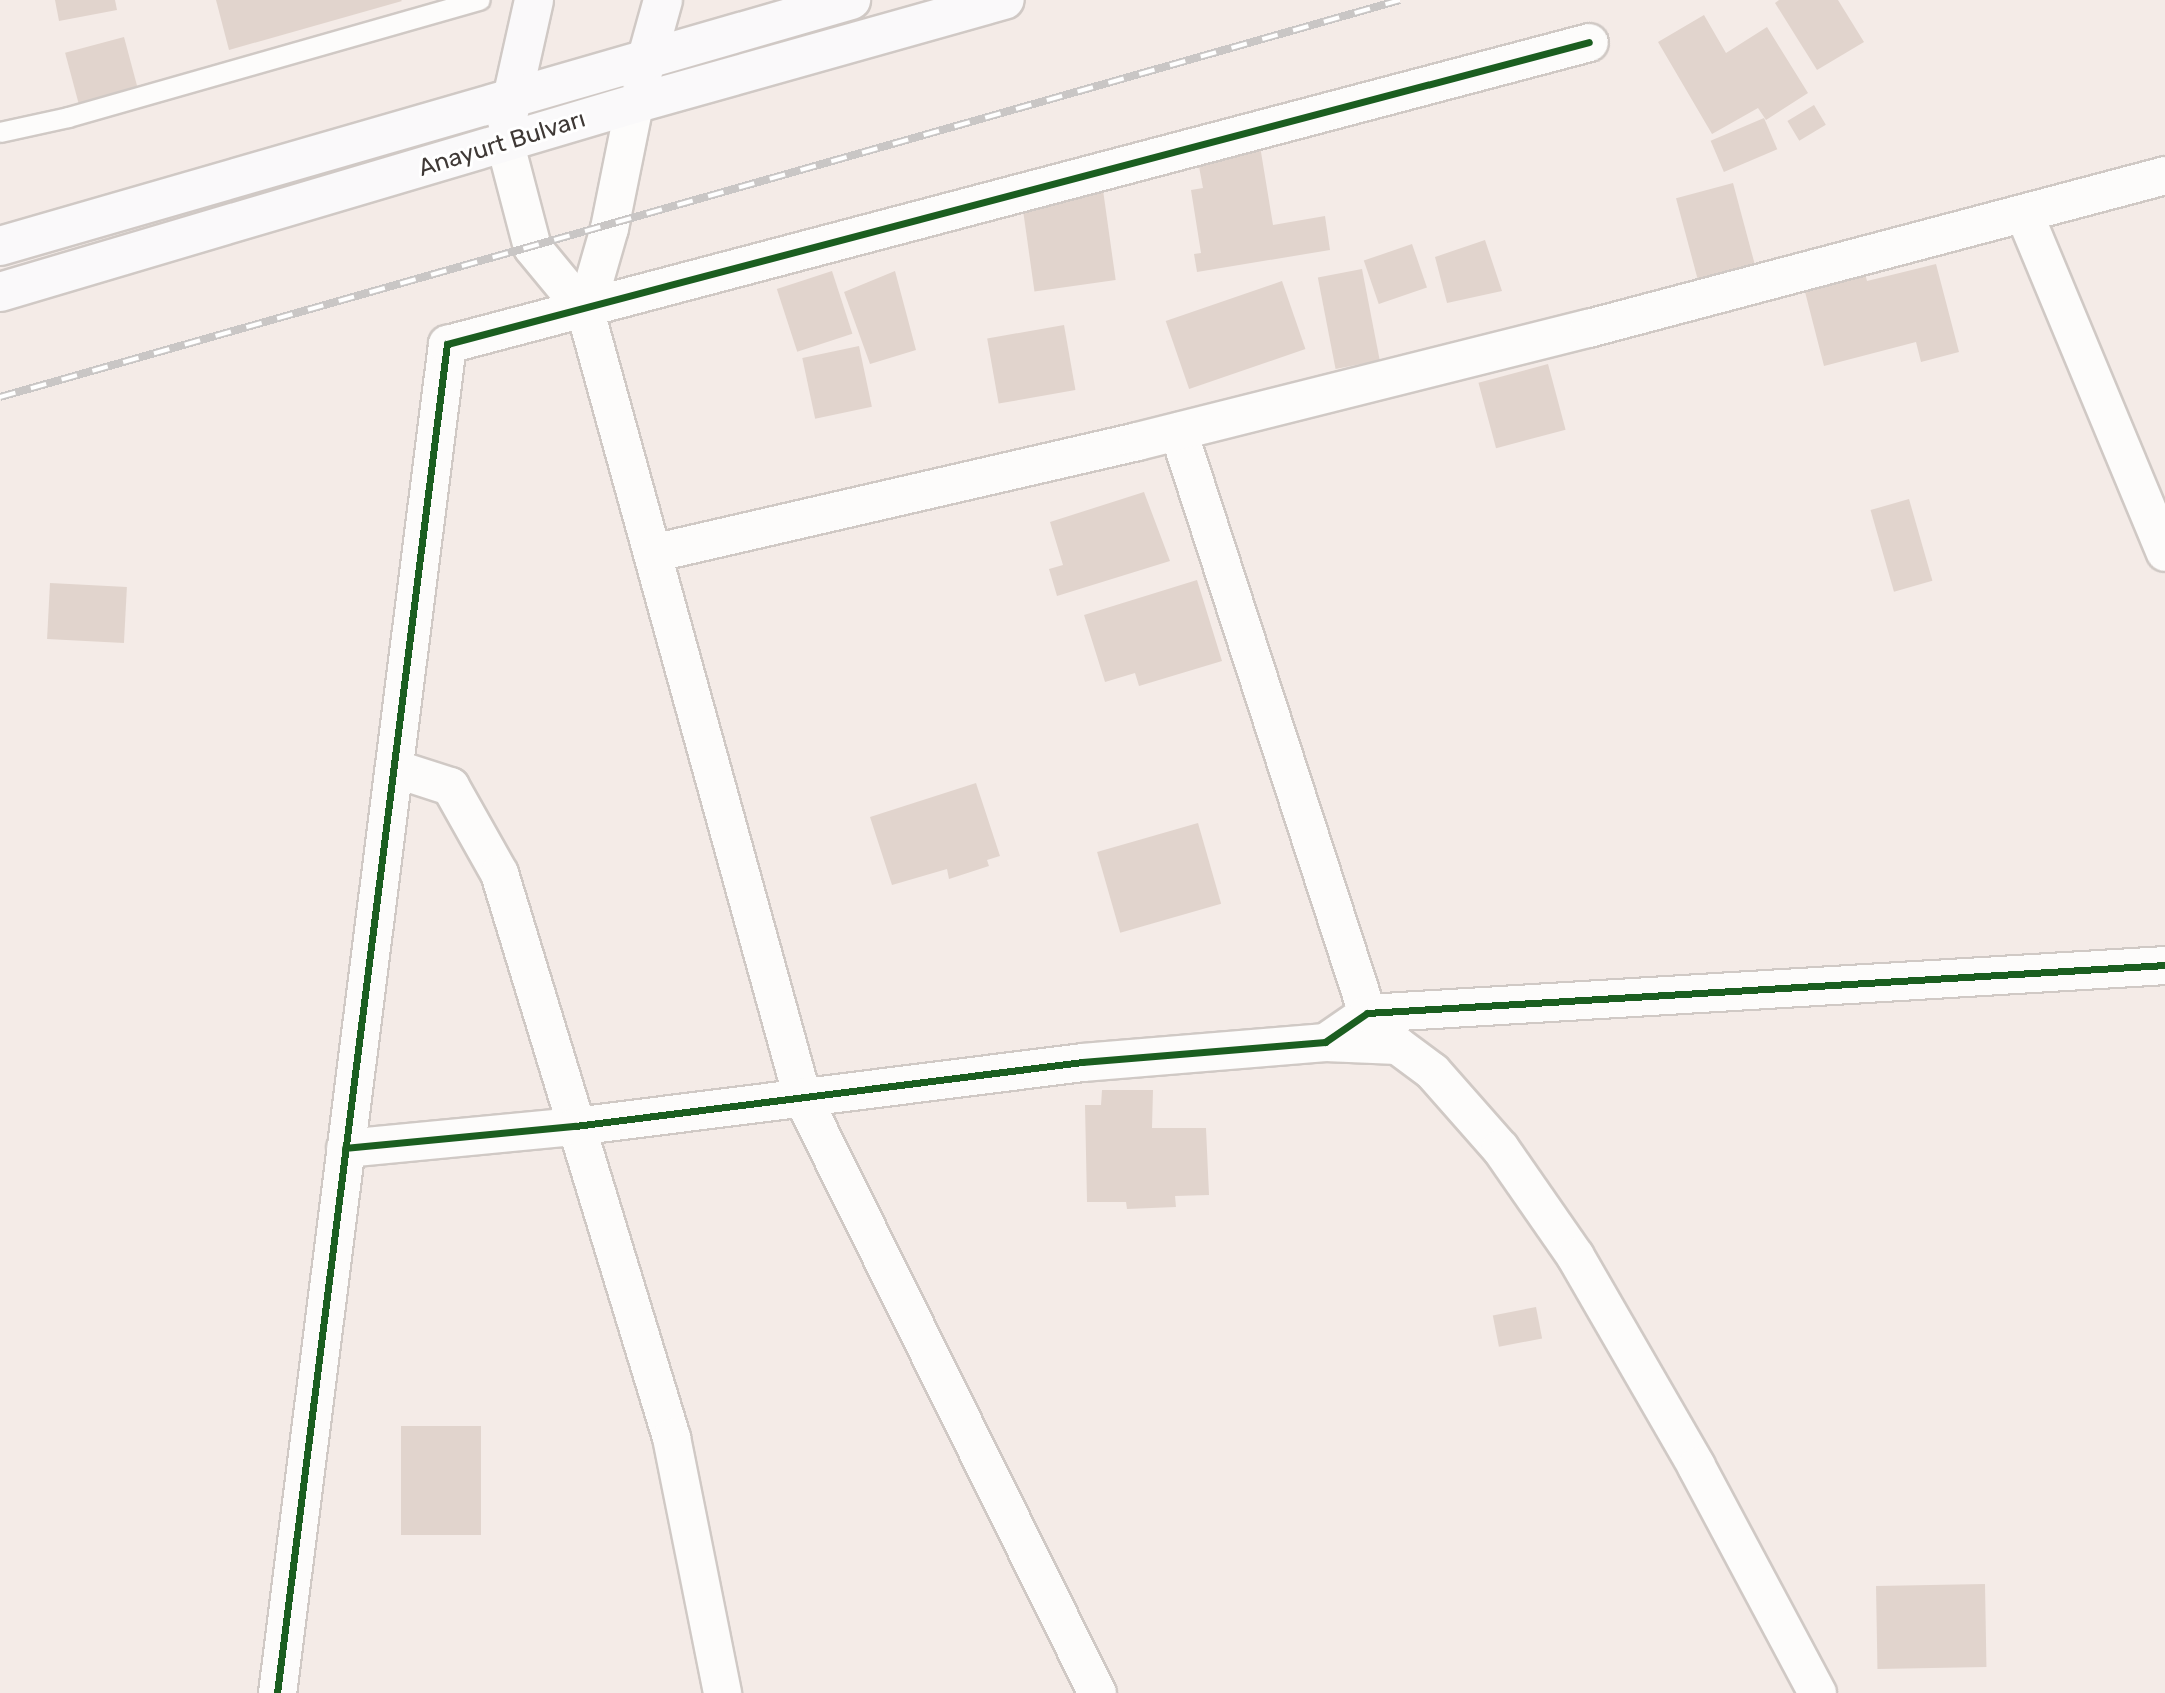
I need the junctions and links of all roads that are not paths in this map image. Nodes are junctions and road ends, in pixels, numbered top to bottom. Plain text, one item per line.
1 (480, 0) edge
2 (534, 0) edge
3 (663, 0) edge
4 (851, 0) edge
5 (1005, 0) edge
6 (1589, 42) dead end
7 (646, 60) junction
8 (508, 101) junction
9 (634, 104) junction
10 (0, 132) edge
11 (505, 144) junction
12 (2165, 175) edge
13 (2024, 214) junction
14 (0, 246) edge
15 (0, 292) edge
16 (585, 311) junction
17 (1178, 431) junction
18 (2165, 552) edge
19 (652, 553) junction
20 (394, 768) junction
21 (2165, 965) edge
22 (1367, 1013) junction
23 (1325, 1042) junction
24 (802, 1097) junction
25 (575, 1126) junction
26 (345, 1148) junction
27 (277, 1693) edge
28 (722, 1693) edge
29 (1097, 1693) edge
30 (1817, 1693) edge

1 - 10 lane
2 - 8 main road
3 - 7 main road
4 - 7 main road, Anayurt Bulvarı
5 - 9 main road, Anayurt Bulvarı
6 - 16 street
7 - 8 main road, Anayurt Bulvarı
7 - 9 main road
8 - 11 main road
8 - 14 main road, Anayurt Bulvarı
9 - 11 main road, Anayurt Bulvarı
9 - 16 street
11 - 15 main road, Anayurt Bulvarı
11 - 16 street
12 - 13 street
13 - 17 street
13 - 18 street
16 - 19 street
16 - 20 street
17 - 19 street
17 - 22 street
19 - 24 street
20 - 25 street
20 - 26 street
21 - 22 street
22 - 23 street
23 - 24 street
23 - 30 street
24 - 25 street
24 - 29 street
25 - 26 street
25 - 28 street
26 - 27 street

